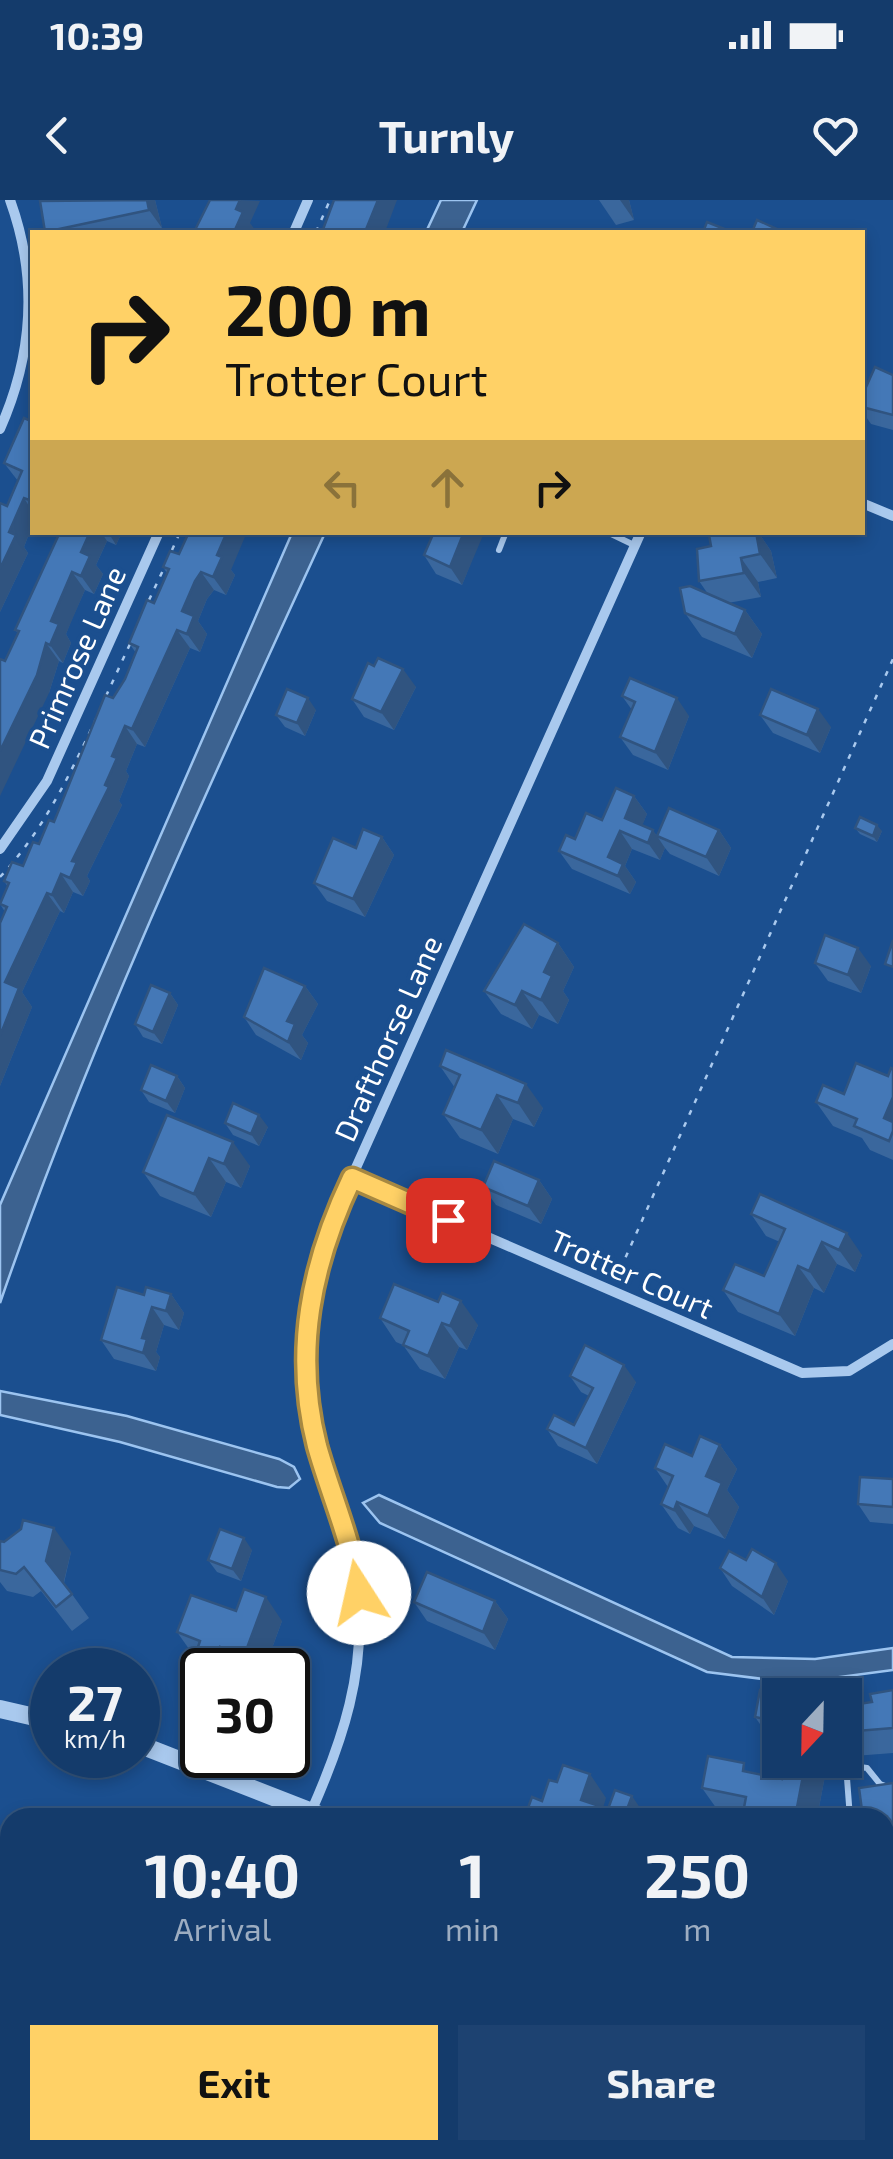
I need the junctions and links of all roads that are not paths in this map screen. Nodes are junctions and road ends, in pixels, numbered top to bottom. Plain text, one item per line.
1 (10, 200) edge
2 (308, 200) edge
3 (295, 230) edge
4 (2, 421) edge
5 (865, 503) edge
6 (893, 516) edge
7 (158, 535) edge
8 (505, 535) edge
9 (613, 535) edge
10 (640, 535) edge
11 (635, 546) junction
12 (499, 550) dead end
13 (0, 850) edge
14 (352, 1178) junction
15 (893, 1344) edge
16 (0, 1709) edge
17 (30, 1715) edge
18 (160, 1753) edge
19 (893, 1789) edge
20 (298, 1808) edge
21 (318, 1808) edge
22 (849, 1808) edge

1 - 4 street
2 - 3 street
5 - 6 street
7 - 13 street, Primrose Lane
8 - 12 lane
9 - 11 lane
10 - 11 street, Drafthorse Lane
11 - 14 street, Drafthorse Lane
14 - 15 street, Trotter Court
14 - 21 street, Drafthorse Lane
16 - 17 street
18 - 20 street
19 - 22 lane

